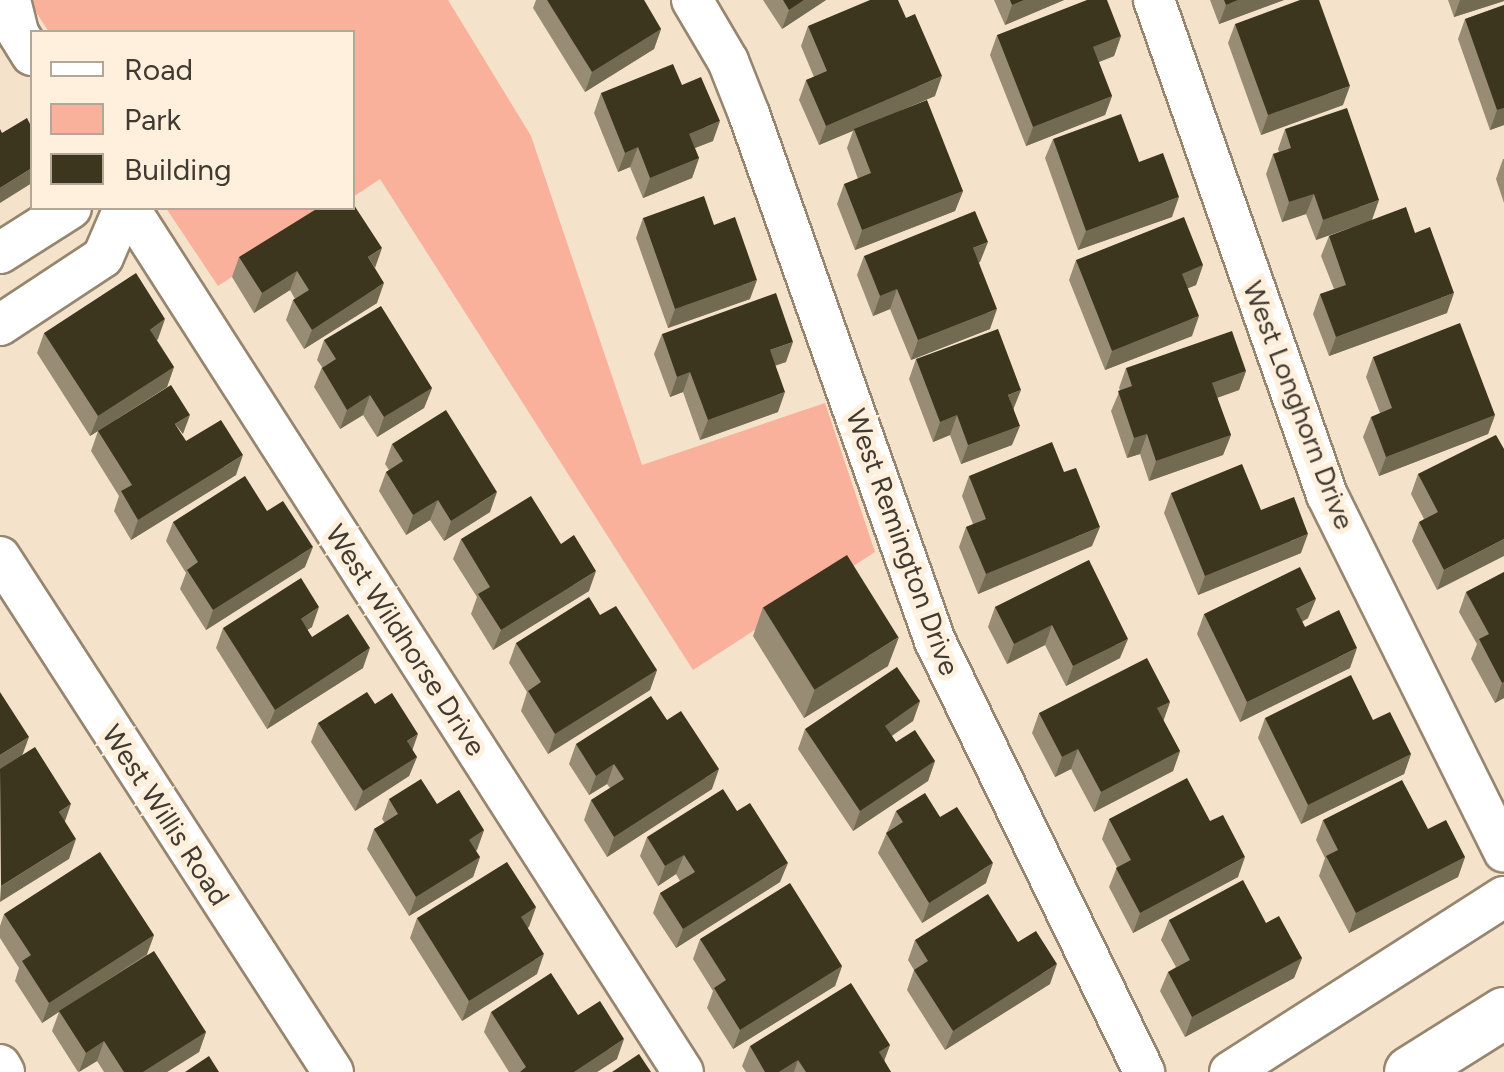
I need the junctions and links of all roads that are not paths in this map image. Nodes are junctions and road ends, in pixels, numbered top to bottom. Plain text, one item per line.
1 (10, 0) edge
2 (692, 0) edge
3 (1154, 0) edge
4 (30, 52) edge
5 (68, 210) edge
6 (125, 210) edge
7 (127, 210) edge
8 (0, 253) edge
9 (0, 325) edge
10 (0, 557) edge
11 (1504, 851) edge
12 (1504, 897) edge
13 (1504, 1013) edge
14 (0, 1065) edge
15 (4, 1072) edge
16 (333, 1072) edge
17 (683, 1072) edge
18 (1144, 1072) edge
19 (1230, 1072) edge
20 (1410, 1072) edge

1 - 4 street
2 - 18 street, West Remington Drive
3 - 11 street, West Longhorn Drive
5 - 8 street
6 - 9 street
7 - 17 street, West Wildhorse Drive
10 - 16 street, West Willis Road
12 - 19 street
13 - 20 main road
14 - 15 street

